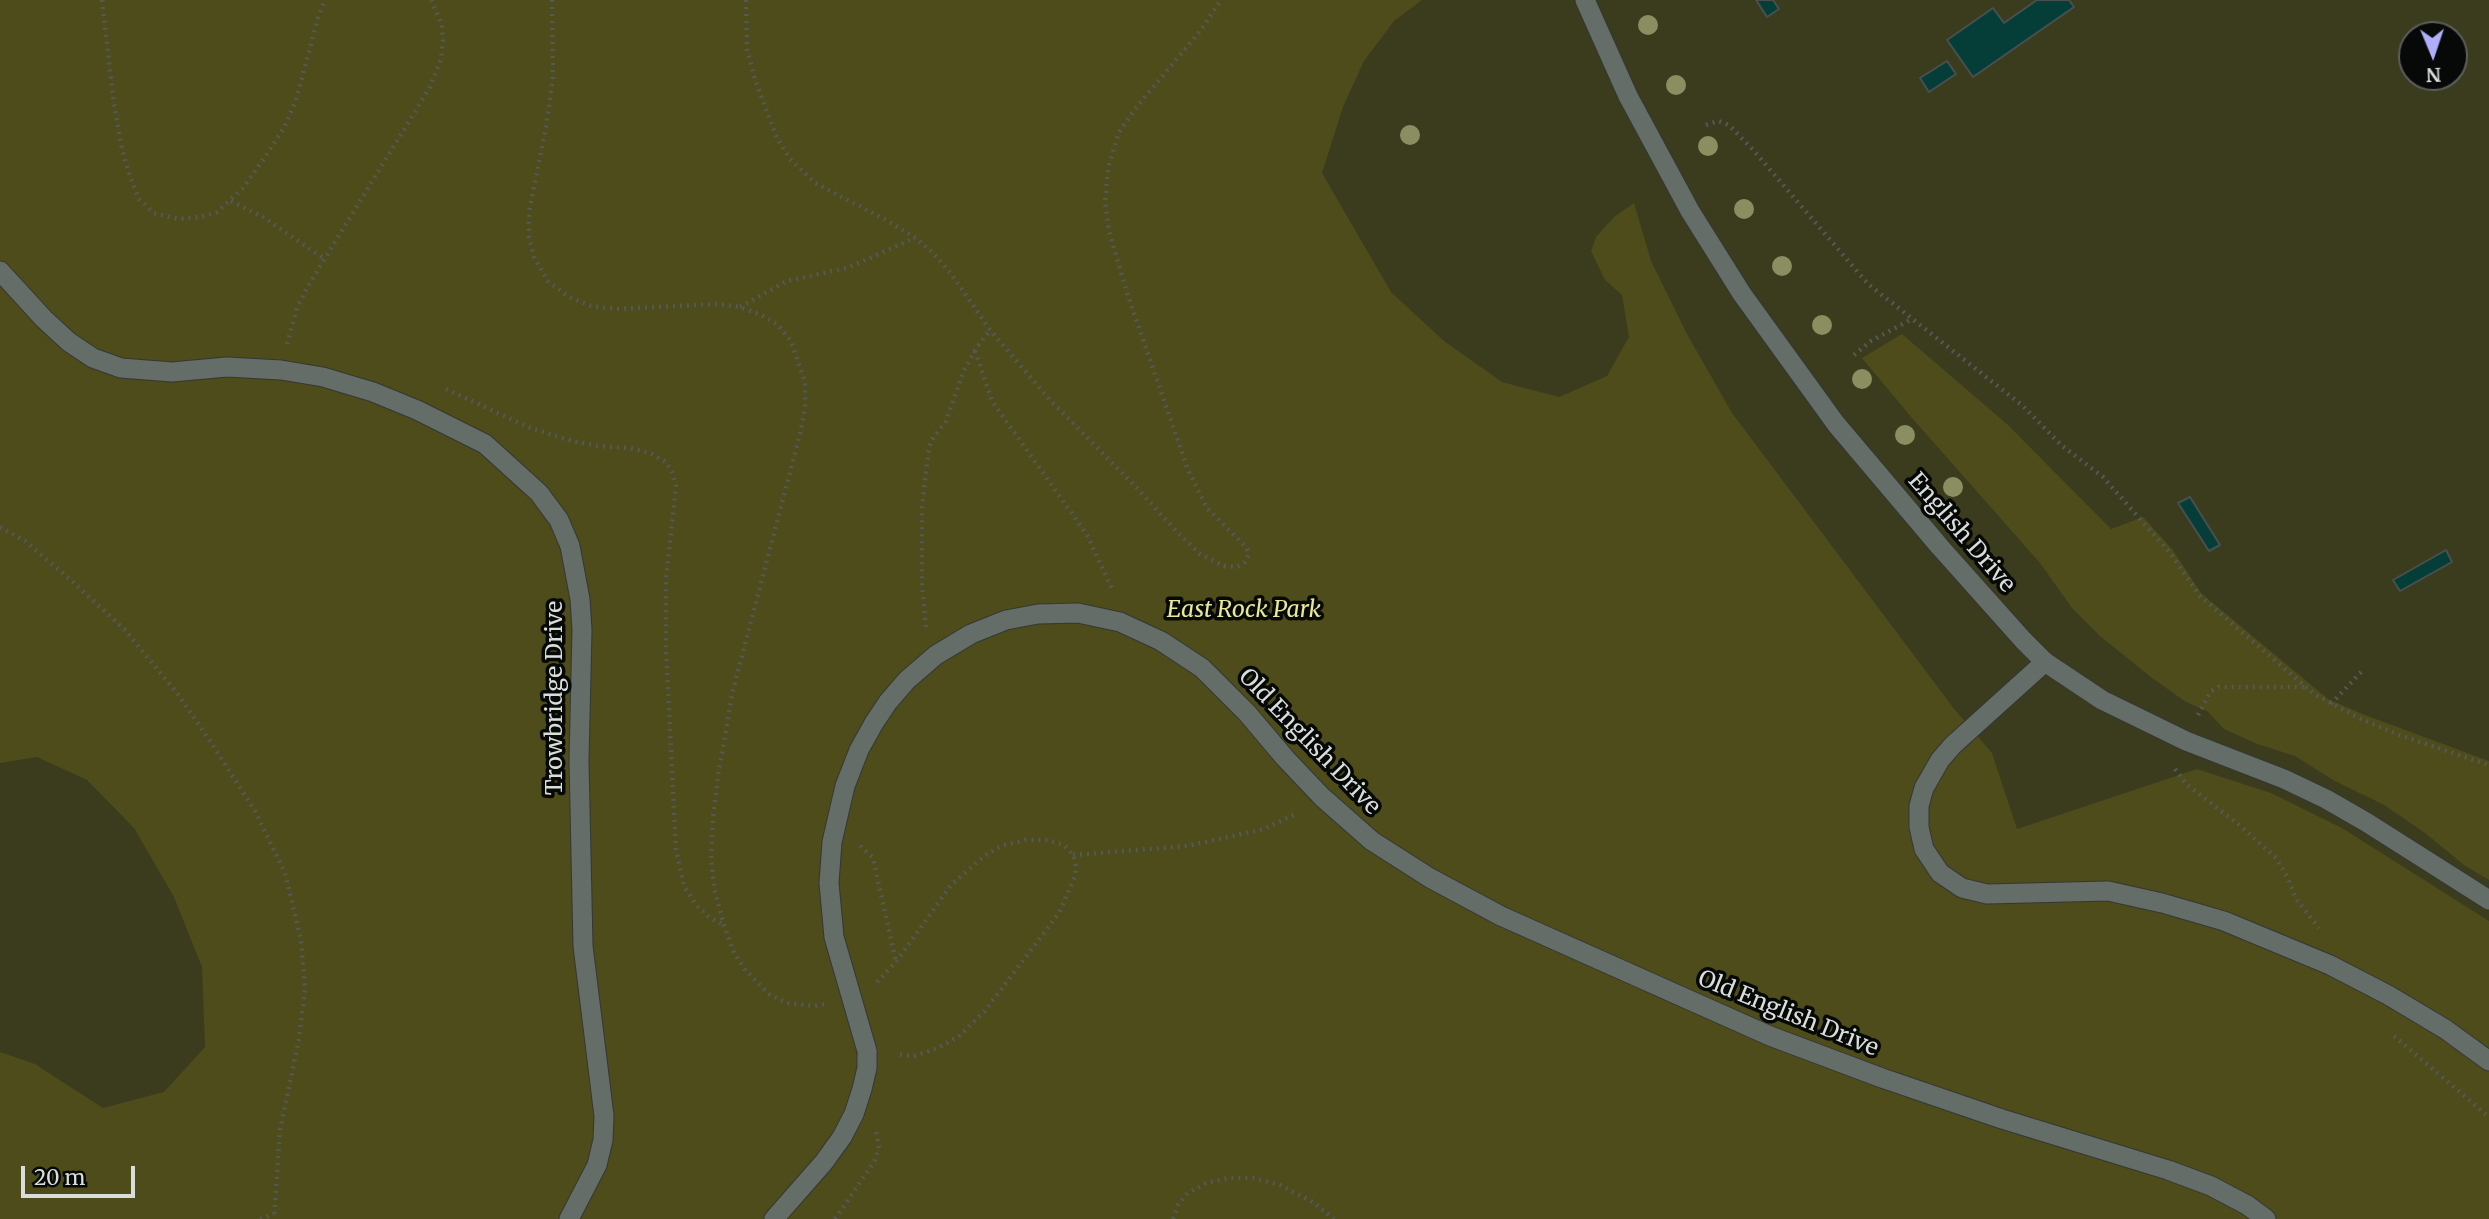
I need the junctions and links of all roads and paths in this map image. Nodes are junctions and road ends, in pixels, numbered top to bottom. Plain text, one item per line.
1 (102, 0) edge
2 (325, 0) edge
3 (431, 0) edge
4 (552, 0) edge
5 (746, 0) edge
6 (1221, 0) edge
7 (1585, 0) edge
8 (1706, 125) dead end
9 (231, 201) junction
10 (916, 238) junction
11 (326, 260) junction
12 (0, 271) edge
13 (740, 307) junction
14 (1910, 320) junction
15 (990, 330) junction
16 (975, 350) junction
17 (1854, 355) dead end
18 (281, 370) junction
19 (0, 527) edge
20 (1120, 622) junction
21 (936, 655) junction
22 (2045, 662) junction
23 (2362, 671) dead end
24 (2305, 687) junction
25 (2331, 704) junction
26 (2198, 715) dead end
27 (2175, 764) dead end
28 (2489, 765) edge
29 (1322, 797) junction
30 (832, 842) junction
31 (1073, 855) junction
32 (2489, 900) edge
33 (2319, 928) dead end
34 (896, 962) junction
35 (876, 984) dead end
36 (827, 1003) dead end
37 (2386, 1030) dead end
38 (867, 1051) junction
39 (2489, 1061) edge
40 (854, 1114) junction
41 (2489, 1117) edge
42 (274, 1216) edge
43 (260, 1219) edge
44 (569, 1219) edge
45 (774, 1219) edge
46 (835, 1219) edge
47 (1173, 1219) edge
48 (1334, 1219) edge
49 (2266, 1219) edge

1 - 9 path
2 - 9 path
3 - 11 path
4 - 13 path
5 - 10 path
6 - 15 path
7 - 22 street, English Drive
8 - 14 path
9 - 11 path
10 - 13 path
10 - 15 path
11 - 18 path
12 - 18 street, Trowbridge Drive
13 - 36 path
14 - 17 path
14 - 24 path
15 - 16 path
16 - 20 path
16 - 21 path
18 - 44 street, Trowbridge Drive
19 - 42 path
20 - 21 street, Old English Drive
20 - 29 street, Old English Drive
21 - 30 street, Old English Drive
22 - 32 street, English Drive
22 - 39 street
23 - 25 path
24 - 25 path
24 - 26 path
25 - 28 path
27 - 33 path
29 - 31 path
29 - 49 street, Old English Drive
30 - 34 path
30 - 38 street, Old English Drive, bridge
31 - 34 path
31 - 38 path
34 - 35 path
37 - 41 path
38 - 40 street, Old English Drive
40 - 45 street, Old English Drive
40 - 46 path
42 - 43 path
47 - 48 path

